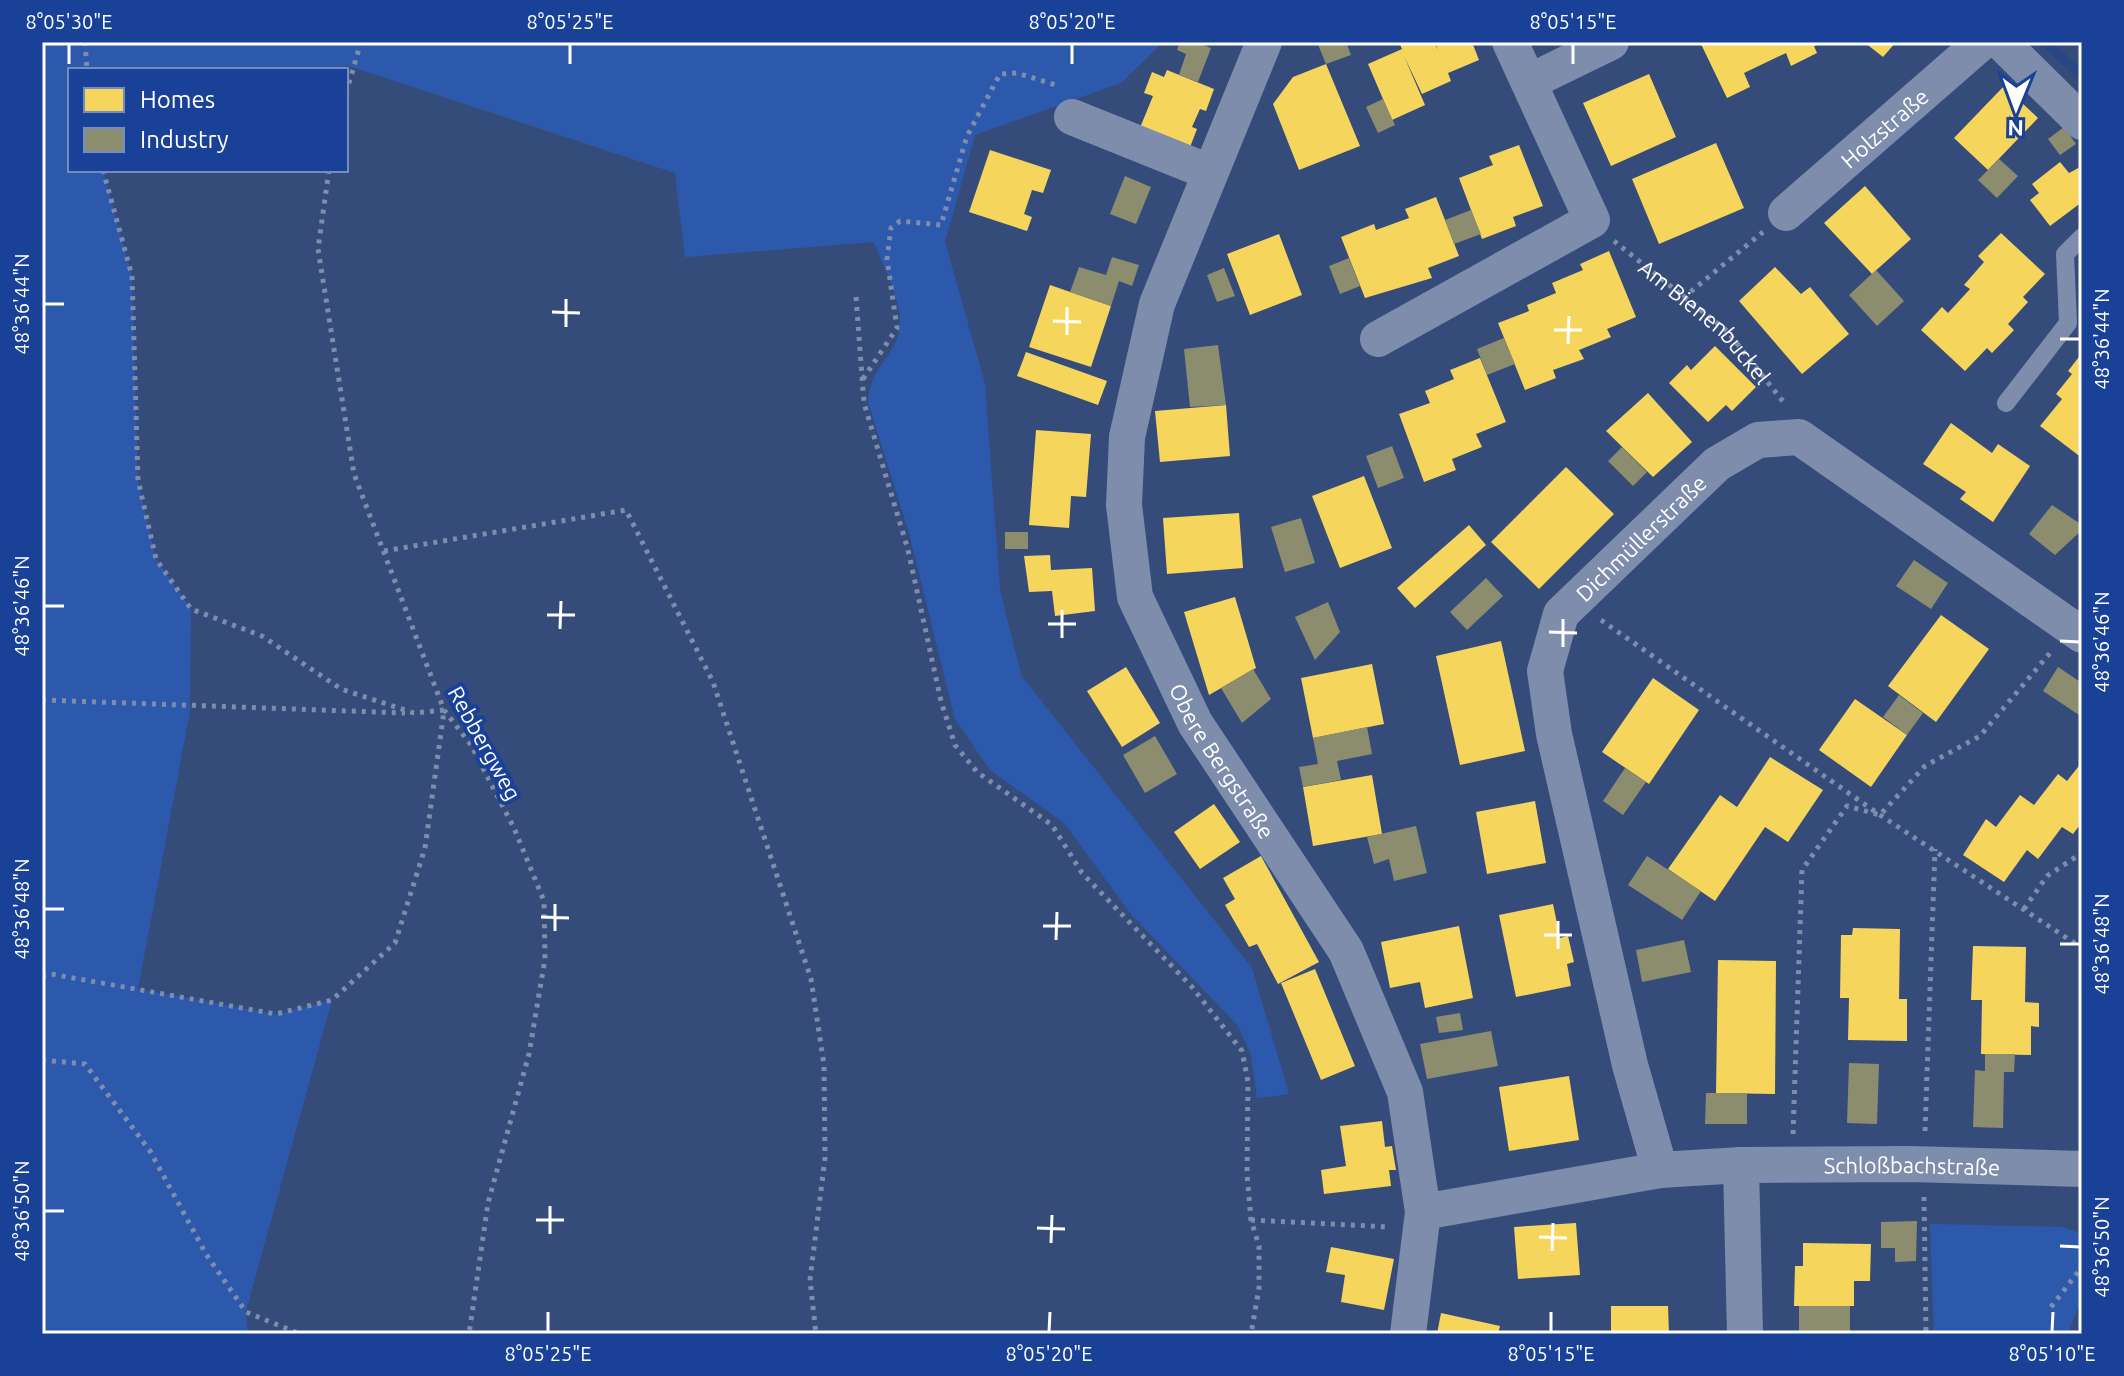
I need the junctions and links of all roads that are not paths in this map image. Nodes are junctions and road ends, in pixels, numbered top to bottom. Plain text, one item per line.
1 (1264, 42) edge
2 (1510, 42) edge
3 (1611, 42) edge
4 (1982, 42) edge
5 (2001, 42) edge
6 (1529, 82) junction
7 (1072, 117) road end
8 (2082, 122) edge
9 (1209, 172) junction
10 (1786, 213) road end
11 (2082, 237) edge
12 (1378, 339) dead end
13 (2006, 403) dead end
14 (2077, 631) edge
15 (1741, 1165) junction
16 (2082, 1169) edge
17 (1660, 1170) junction
18 (1422, 1221) junction
19 (1408, 1334) edge
20 (1745, 1334) edge

1 - 9 street, Obere Bergstraße
2 - 6 street
3 - 6 street
4 - 10 street, Holzstraße
5 - 8 street
6 - 12 street
7 - 9 street
9 - 18 street, Obere Bergstraße
11 - 13 lane
14 - 17 street, Dichmüllerstraße
15 - 16 street, Schloßbachstraße
15 - 17 street, Schloßbachstraße
15 - 20 street
17 - 18 street, Schloßbachstraße
18 - 19 street, Obere Bergstraße

